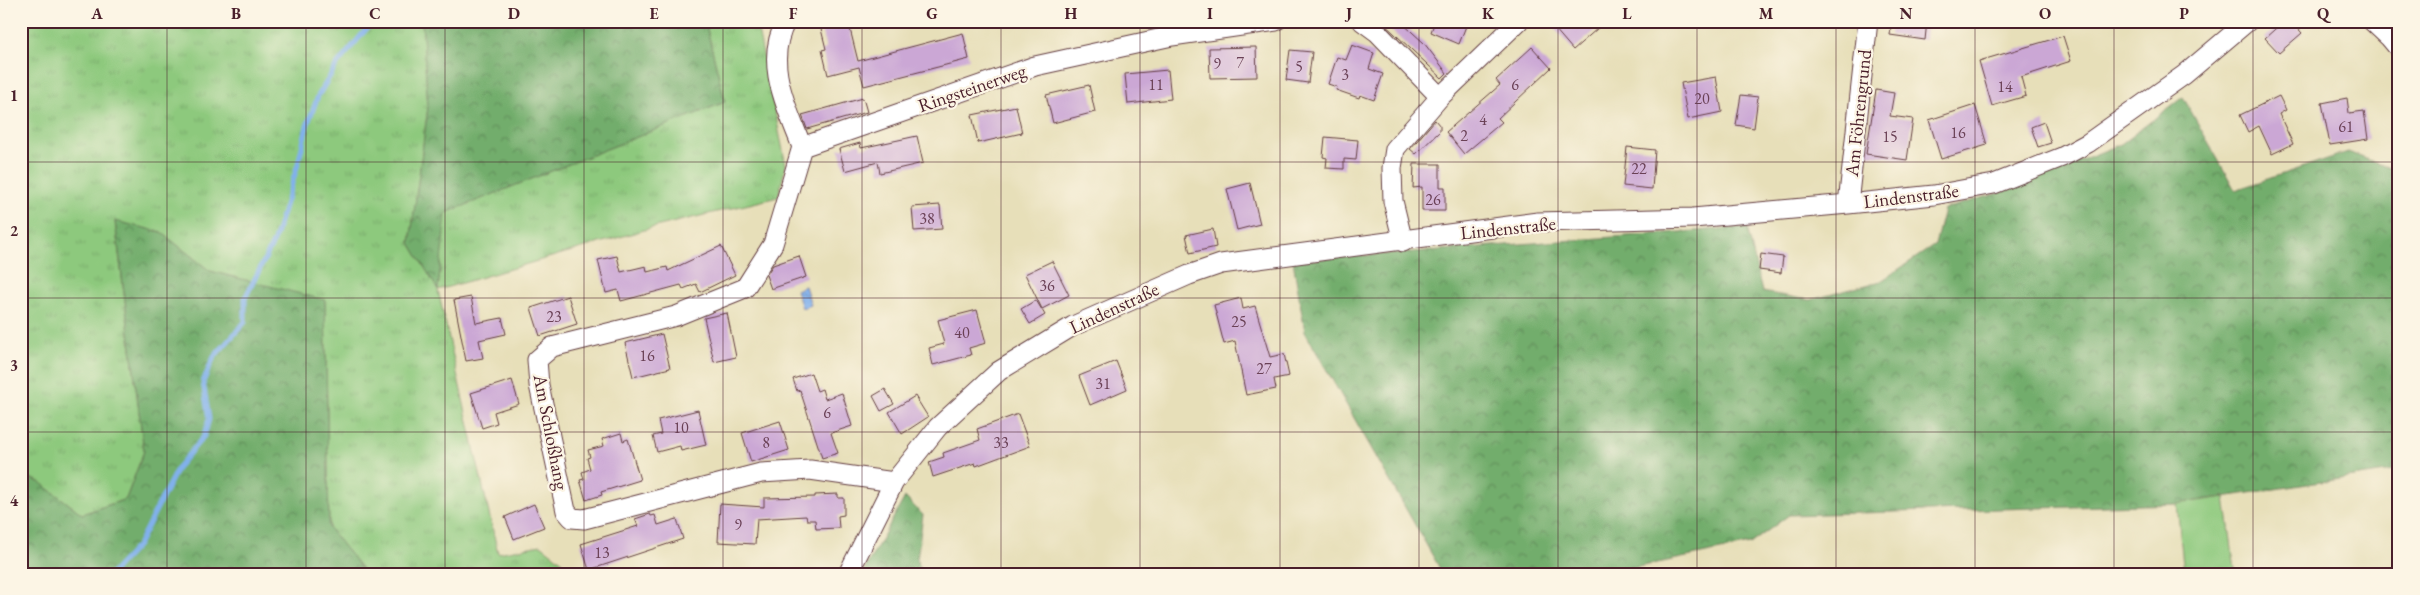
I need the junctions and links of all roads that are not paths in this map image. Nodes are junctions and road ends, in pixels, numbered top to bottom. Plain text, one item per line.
1 (786, 21) edge
2 (1276, 21) edge
3 (1362, 21) edge
4 (1519, 21) edge
5 (1868, 21) edge
6 (2248, 21) edge
7 (2372, 21) edge
8 (2399, 49) edge
9 (1440, 97) junction
10 (802, 147) junction
11 (1848, 204) junction
12 (1403, 242) junction
13 (894, 482) junction
14 (848, 574) edge

1 - 10 street
2 - 10 street, Ringsteinerweg
3 - 9 street
4 - 9 street
5 - 11 street, Am Föhrengrund
6 - 11 street, Lindenstraße
7 - 8 street
9 - 12 street
10 - 13 street, Am Schloßhang
11 - 12 street, Lindenstraße
12 - 13 street, Lindenstraße
13 - 14 street, Lindenstraße

